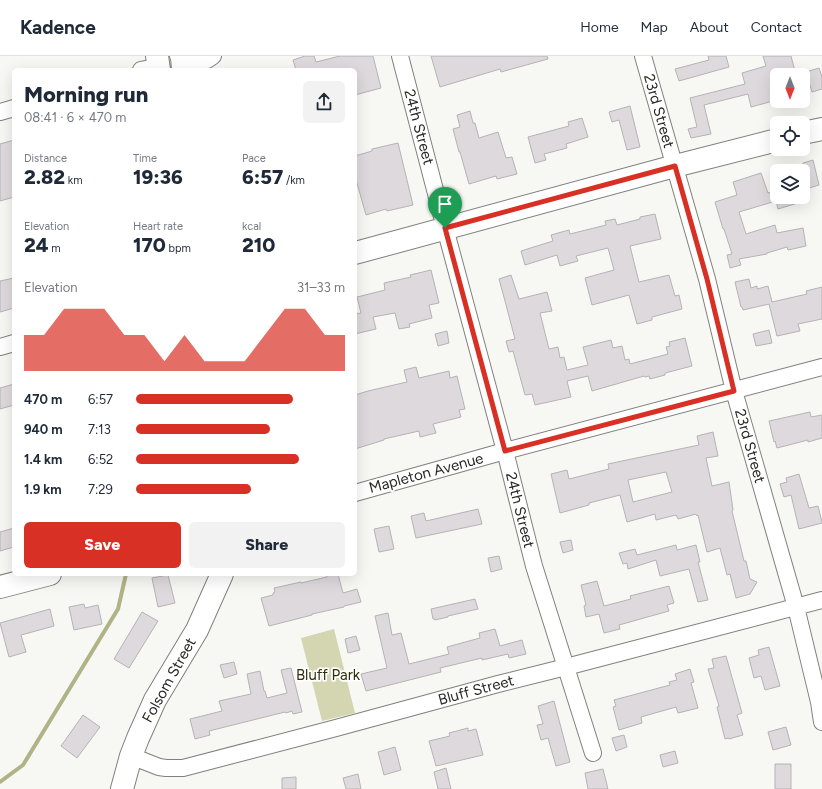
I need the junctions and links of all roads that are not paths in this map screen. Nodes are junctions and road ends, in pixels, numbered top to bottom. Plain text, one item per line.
1 (213, 56) edge
2 (400, 56) edge
3 (643, 56) edge
4 (185, 62) edge
5 (12, 109) edge
6 (0, 112) edge
7 (822, 128) edge
8 (810, 131) edge
9 (770, 142) edge
10 (675, 166) junction
11 (445, 228) junction
12 (357, 252) edge
13 (12, 344) edge
14 (0, 347) edge
15 (822, 367) edge
16 (734, 391) junction
17 (505, 451) junction
18 (357, 492) edge
19 (42, 576) edge
20 (221, 576) edge
21 (0, 587) edge
22 (822, 600) edge
23 (796, 607) junction
24 (566, 667) junction
25 (822, 722) edge
26 (593, 753) dead end
27 (131, 756) junction
28 (122, 789) edge

1 - 4 street
2 - 11 street, 24th Street
3 - 10 street, 23rd Street
5 - 6 street
7 - 8 street
9 - 10 street
10 - 11 street
10 - 16 street, 23rd Street
11 - 12 street
11 - 17 street, 24th Street
13 - 14 street
15 - 16 street, Mapleton Avenue
16 - 17 street, Mapleton Avenue
16 - 23 street, 23rd Street
17 - 18 street, Mapleton Avenue
17 - 24 street, 24th Street
19 - 21 street
20 - 27 street, Folsom Street
22 - 23 street, Bluff Street
23 - 24 street, Bluff Street
23 - 25 street, 23rd Street
24 - 26 street, 24th Street
24 - 27 street, Bluff Street
27 - 28 street, Folsom Street

